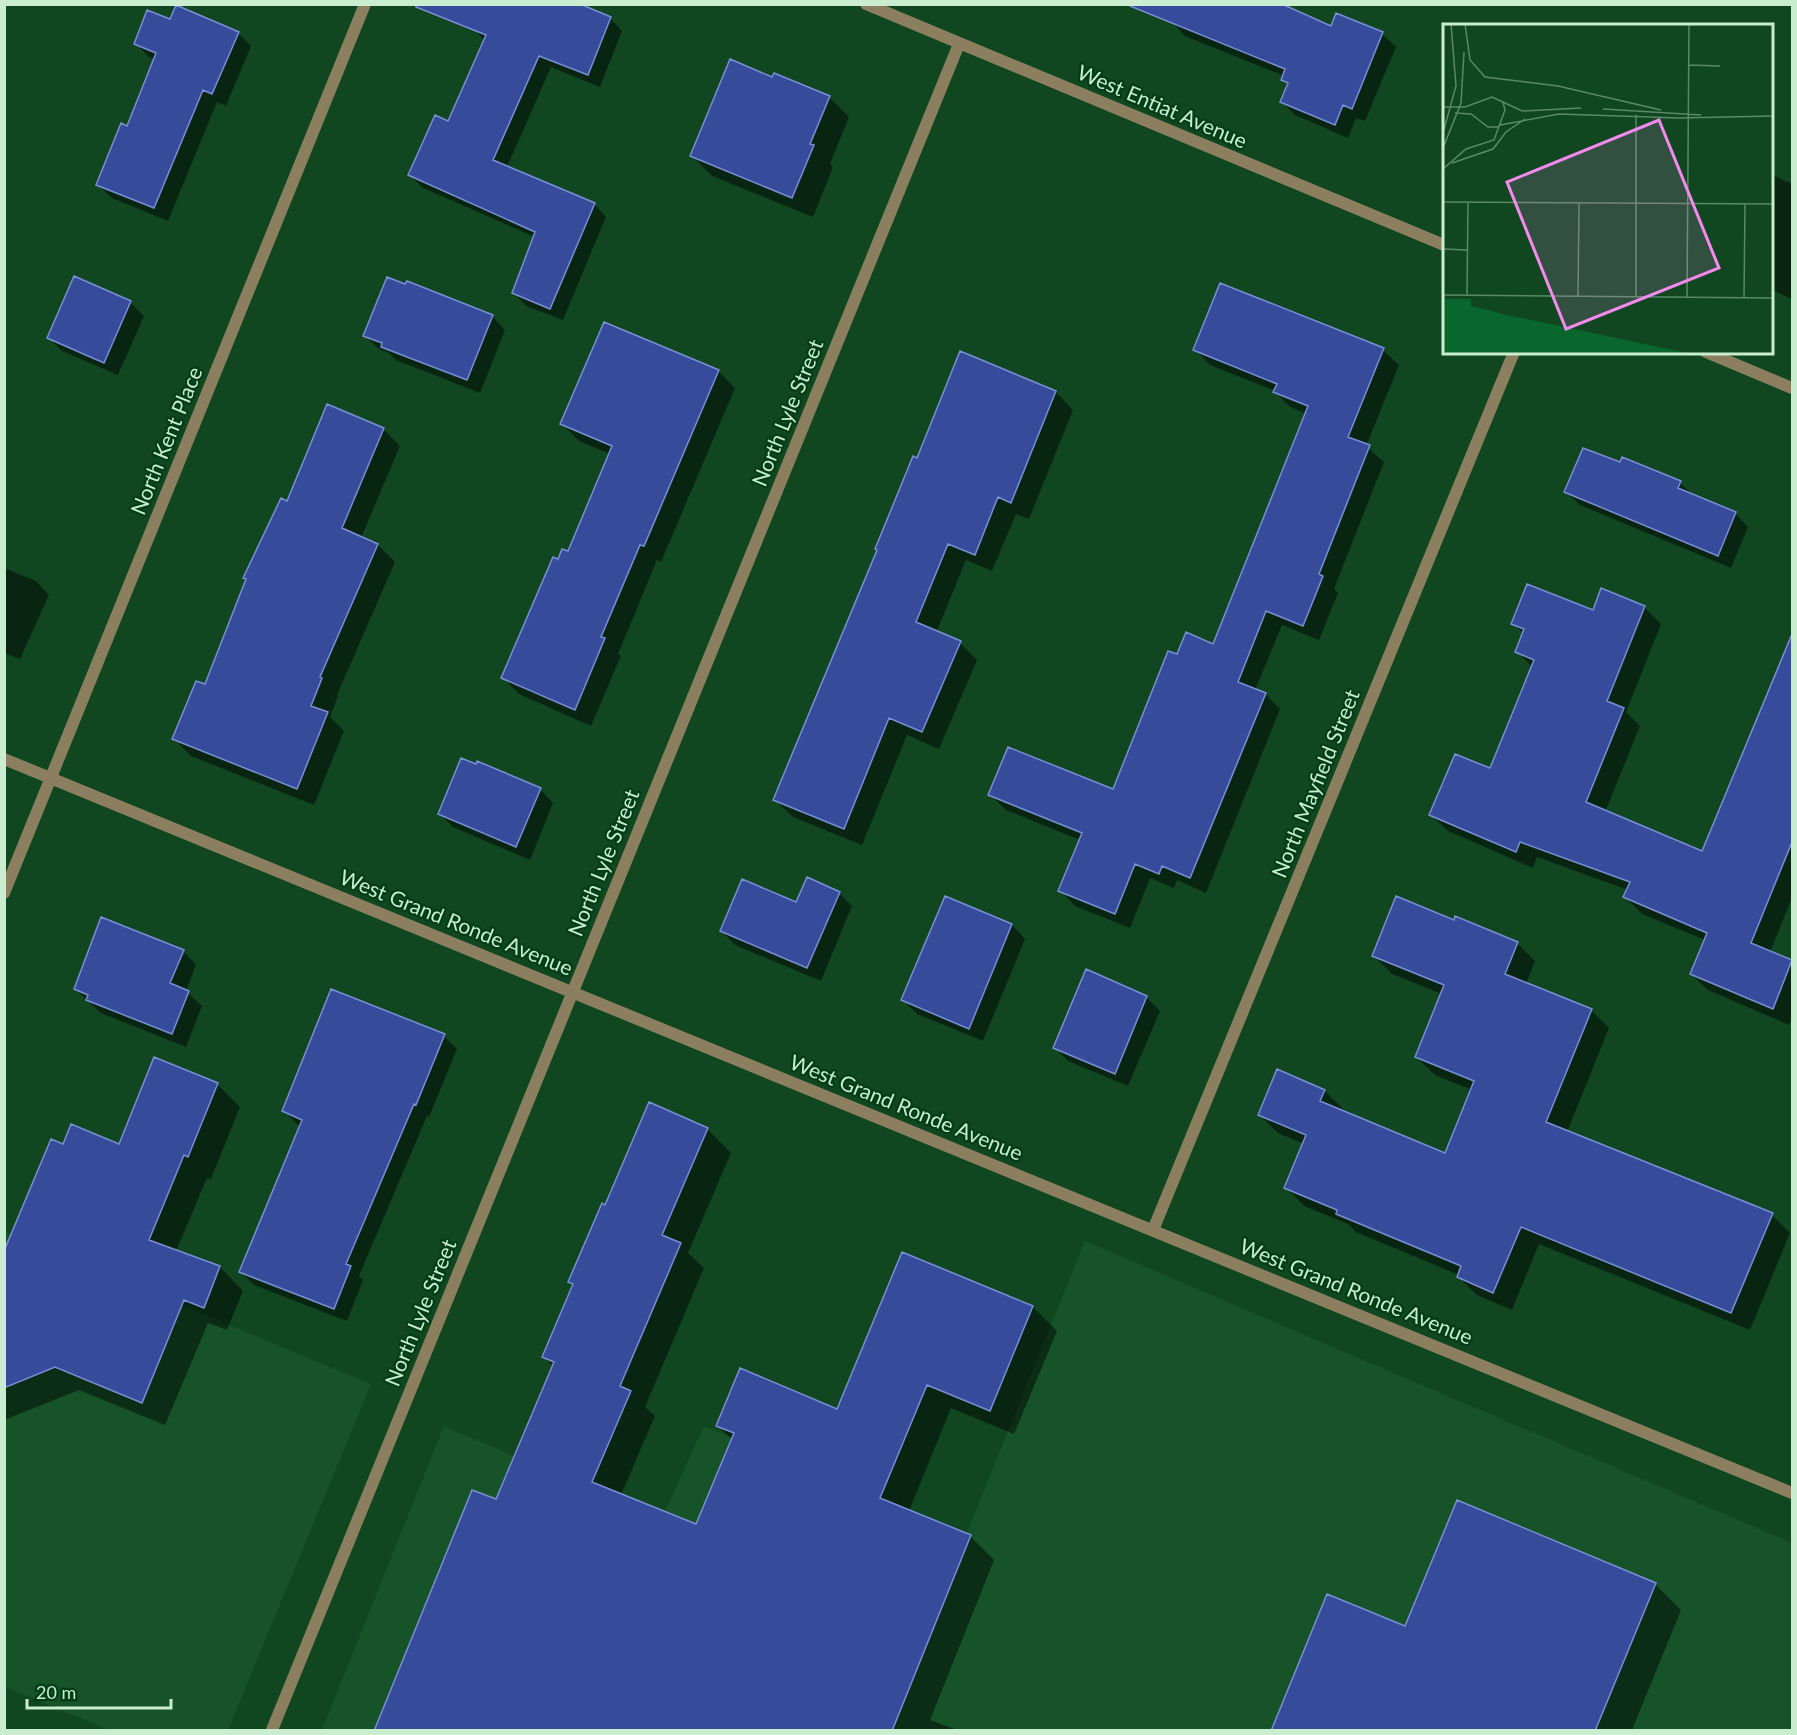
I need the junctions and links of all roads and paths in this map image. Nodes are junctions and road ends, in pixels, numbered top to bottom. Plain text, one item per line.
1 (365, 4) edge
2 (866, 4) edge
3 (959, 44) junction
4 (1443, 245) edge
5 (1513, 354) edge
6 (1711, 354) edge
7 (1792, 388) edge
8 (4, 759) edge
9 (51, 778) junction
10 (4, 893) edge
11 (573, 992) junction
12 (1154, 1230) junction
13 (1792, 1493) edge
14 (272, 1731) edge

1 - 9 street, North Kent Place
2 - 3 street, West Entiat Avenue
3 - 4 street, West Entiat Avenue
3 - 11 street, North Lyle Street
5 - 12 street, North Mayfield Street
6 - 7 street
8 - 9 street, West Grand Ronde Avenue
9 - 10 street, North Kent Place
9 - 11 street, West Grand Ronde Avenue
11 - 12 street, West Grand Ronde Avenue
11 - 14 street, North Lyle Street
12 - 13 street, West Grand Ronde Avenue

